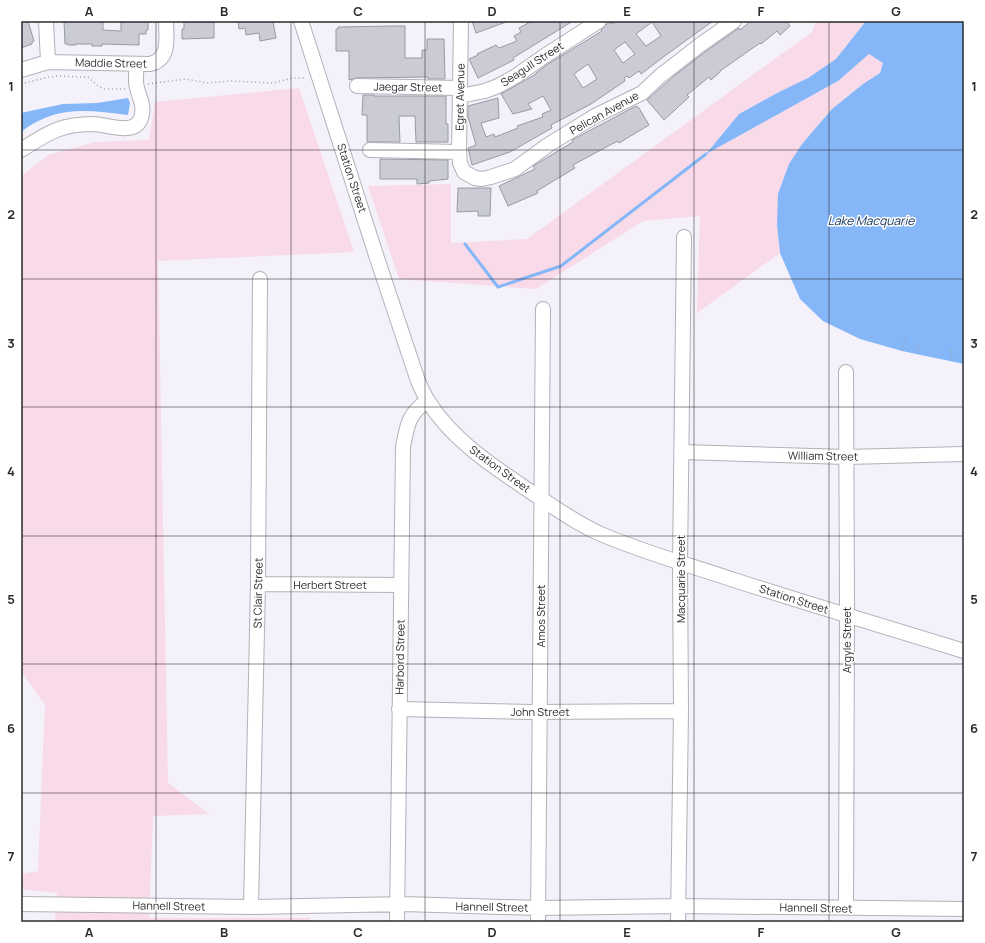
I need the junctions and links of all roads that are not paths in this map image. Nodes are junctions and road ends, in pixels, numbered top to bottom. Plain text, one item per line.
1 (46, 21) edge
2 (166, 21) edge
3 (301, 21) edge
4 (461, 21) edge
5 (599, 21) edge
6 (734, 21) edge
7 (48, 62) junction
8 (137, 64) junction
9 (21, 70) edge
10 (357, 86) dead end
11 (460, 92) junction
12 (21, 150) edge
13 (370, 150) dead end
14 (459, 152) junction
15 (464, 172) joint
16 (684, 237) dead end
17 (260, 280) dead end
18 (543, 309) dead end
19 (846, 372) dead end
20 (428, 401) junction
21 (682, 452) junction
22 (964, 454) edge
23 (847, 457) junction
24 (542, 499) junction
25 (680, 563) junction
26 (258, 584) junction
27 (401, 585) junction
28 (847, 616) junction
29 (964, 651) edge
30 (399, 709) junction
31 (681, 711) junction
32 (540, 712) junction
33 (21, 904) edge
34 (397, 904) junction
35 (679, 906) junction
36 (251, 907) junction
37 (538, 908) junction
38 (846, 908) junction
39 (964, 910) edge
40 (397, 922) edge
41 (538, 922) edge
42 (678, 922) edge

1 - 7 street
2 - 8 street, Maddie Street
3 - 20 street, Station Street
4 - 11 street, Egret Avenue
5 - 11 street, Seagull Street
6 - 15 street, Pelican Avenue
7 - 8 street, Maddie Street
7 - 9 street, Maddie Street
8 - 12 street
10 - 11 street, Jaegar Street
11 - 14 street, Egret Avenue
13 - 14 street
14 - 15 street, Egret Avenue
16 - 21 street, Macquarie Street
17 - 26 street, St Clair Street
18 - 24 street, Amos Street
19 - 23 street, Argyle Street
20 - 24 street, Station Street
20 - 27 street, Harbord Street
21 - 23 street, William Street
21 - 25 street, Macquarie Street
22 - 23 street, William Street
23 - 28 street, Argyle Street
24 - 25 street, Station Street
24 - 32 street, Amos Street
25 - 28 street, Station Street
25 - 31 street, Macquarie Street
26 - 27 street, Herbert Street
26 - 36 street, St Clair Street
27 - 30 street, Harbord Street
28 - 29 street, Station Street
28 - 38 street, Argyle Street
30 - 32 street, John Street
30 - 34 street, Harbord Street
31 - 32 street, John Street
31 - 35 street, Macquarie Street
32 - 37 street, Amos Street
33 - 36 street, Hannell Street
34 - 36 street, Hannell Street
34 - 37 street, Hannell Street
34 - 40 street, Harbord Street
35 - 37 street, Hannell Street
35 - 38 street, Hannell Street
35 - 42 street, Macquarie Street
37 - 41 street, Amos Street
38 - 39 street, Hannell Street

